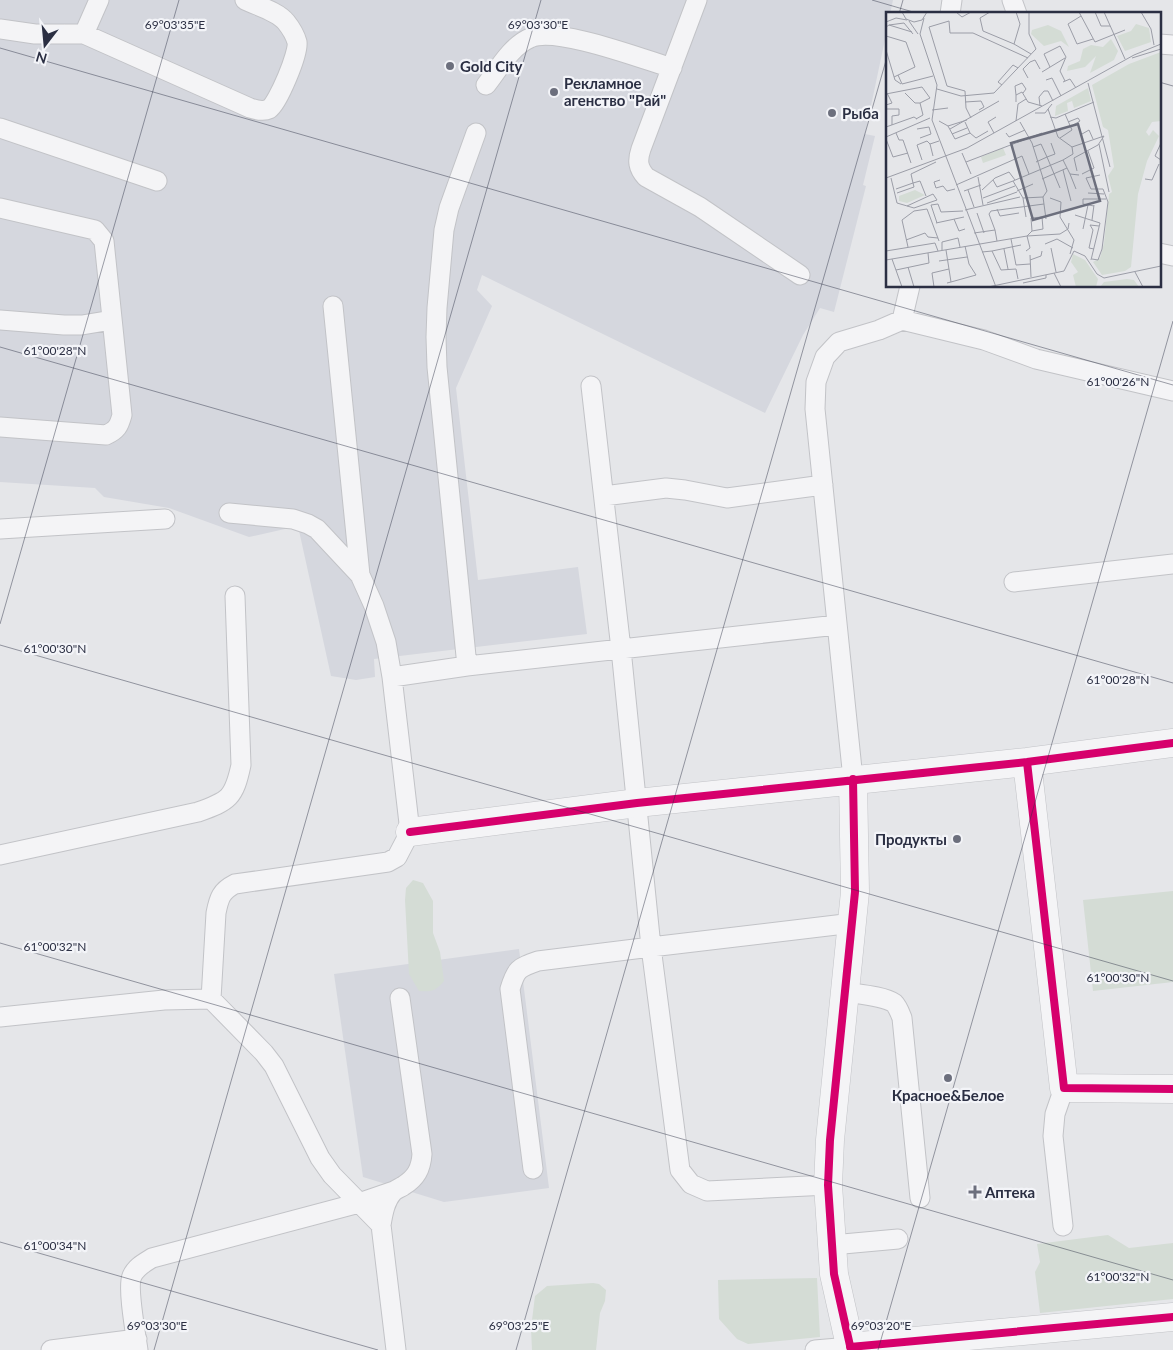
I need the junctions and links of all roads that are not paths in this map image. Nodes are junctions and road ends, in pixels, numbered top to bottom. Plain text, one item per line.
1 (99, 0) edge
2 (245, 0) edge
3 (697, 0) edge
4 (0, 29) edge
5 (84, 34) junction
6 (1160, 44) edge
7 (1173, 45) edge
8 (672, 68) junction
9 (486, 85) dead end
10 (0, 128) edge
11 (476, 132) dead end
12 (157, 181) dead end
13 (0, 208) edge
14 (1160, 253) edge
15 (1173, 256) edge
16 (800, 275) dead end
17 (910, 288) edge
18 (333, 306) dead end
19 (0, 320) edge
20 (112, 320) junction
21 (902, 320) junction
22 (592, 386) dead end
23 (1173, 391) edge
24 (0, 427) edge
25 (823, 485) junction
26 (604, 496) junction
27 (229, 513) dead end
28 (165, 519) dead end
29 (0, 529) edge
30 (1173, 564) edge
31 (360, 575) junction
32 (1014, 582) dead end
33 (235, 596) dead end
34 (837, 626) junction
35 (621, 649) junction
36 (467, 666) junction
37 (392, 677) junction
38 (1173, 743) edge
39 (1027, 762) junction
40 (853, 779) junction
41 (637, 803) junction
42 (410, 832) junction
43 (0, 855) edge
44 (853, 923) junction
45 (651, 947) junction
46 (846, 992) junction
47 (400, 998) dead end
48 (211, 999) junction
49 (0, 1017) edge
50 (1064, 1088) junction
51 (1173, 1089) edge
52 (533, 1169) dead end
53 (828, 1185) junction
54 (394, 1191) junction
55 (920, 1198) dead end
56 (359, 1202) junction
57 (381, 1224) junction
58 (1063, 1226) dead end
59 (898, 1239) dead end
60 (832, 1245) junction
61 (1173, 1317) edge
62 (138, 1344) edge
63 (851, 1348) edge
64 (51, 1350) edge
65 (396, 1350) edge
66 (815, 1350) edge

1 - 5 lane
2 - 5 lane
3 - 8 lane
4 - 5 lane
6 - 7 lane
8 - 9 lane
8 - 16 lane
10 - 12 lane
11 - 36 lane
13 - 20 lane
14 - 15 lane
17 - 21 lane
18 - 31 lane
19 - 20 lane
20 - 24 lane
21 - 23 lane
21 - 25 lane
22 - 26 lane
25 - 26 lane
25 - 34 lane
26 - 35 lane
27 - 31 lane
28 - 29 lane
30 - 32 lane
31 - 37 lane
33 - 43 lane
34 - 35 lane
34 - 40 lane
35 - 36 lane
35 - 41 lane
36 - 37 lane
37 - 42 lane
38 - 39 street
39 - 40 street
39 - 50 street
40 - 41 street
40 - 44 street
41 - 42 street
41 - 45 lane
42 - 48 lane
44 - 45 lane
44 - 46 street
45 - 52 lane
45 - 53 lane
46 - 53 street
46 - 55 lane
47 - 54 lane
48 - 49 lane
48 - 56 lane
50 - 51 street
50 - 58 lane
53 - 60 street
54 - 56 lane
54 - 57 lane
56 - 57 lane
56 - 62 lane
57 - 65 lane
59 - 60 lane
60 - 63 street
61 - 63 street
62 - 64 lane
63 - 66 lane

